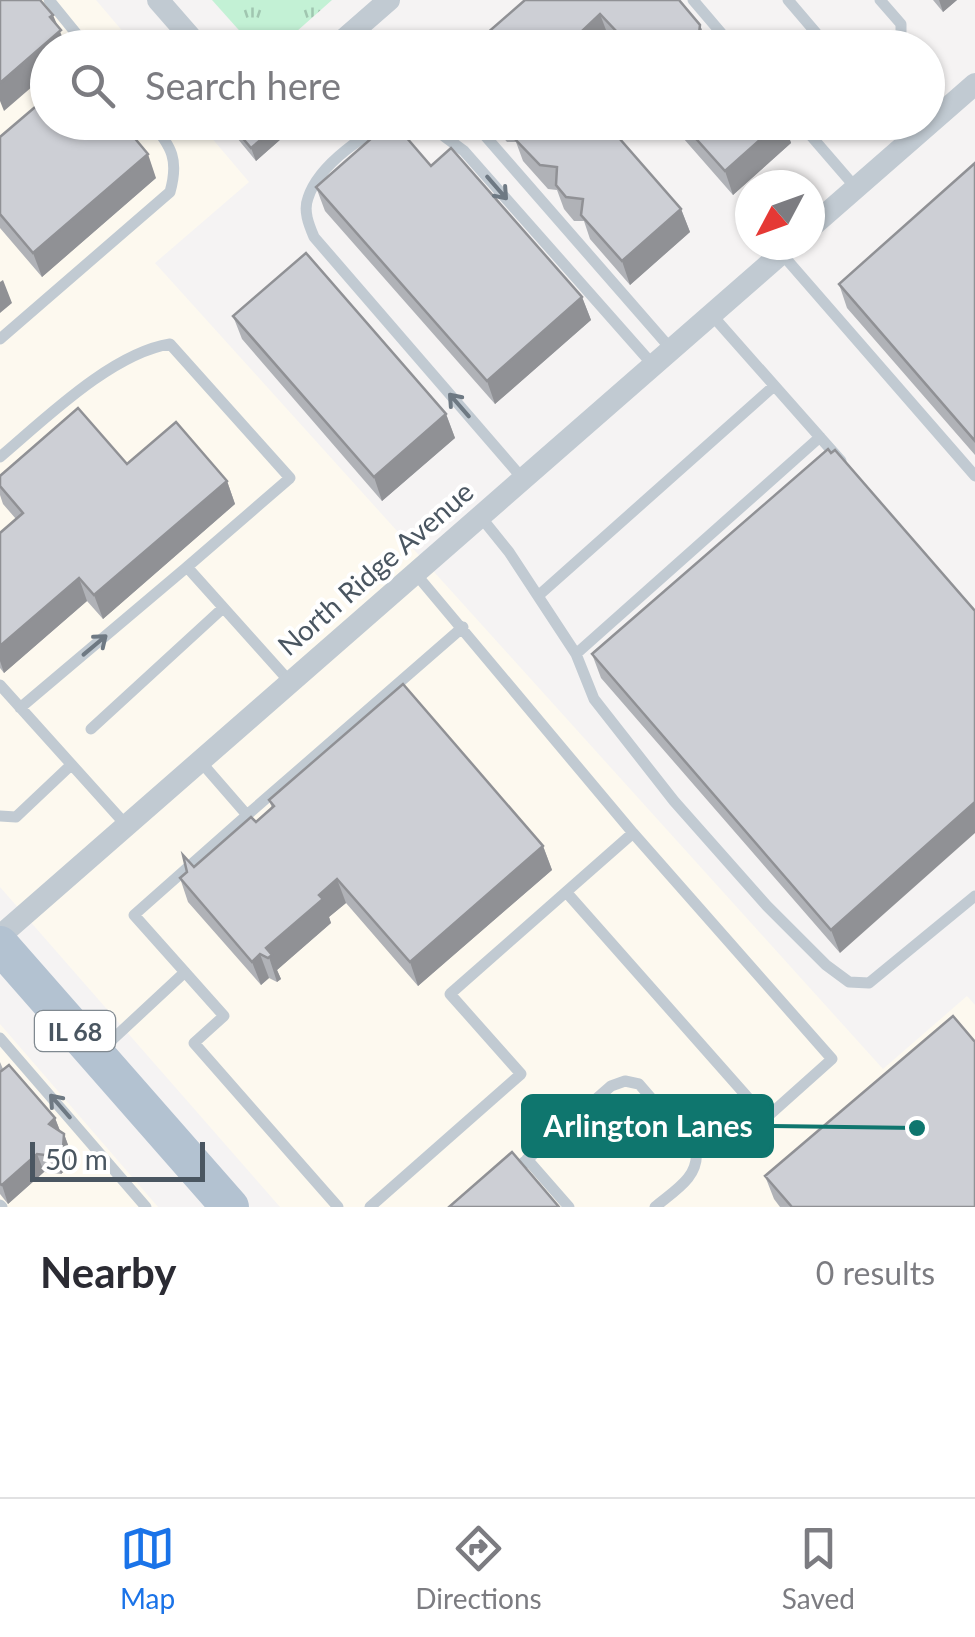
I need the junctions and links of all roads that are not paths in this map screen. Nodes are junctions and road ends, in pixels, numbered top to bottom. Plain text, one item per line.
1 (48, 0) edge
2 (158, 0) edge
3 (389, 0) edge
4 (693, 0) edge
5 (788, 0) edge
6 (880, 0) edge
7 (73, 30) edge
8 (184, 30) edge
9 (355, 30) edge
10 (719, 30) edge
11 (814, 30) edge
12 (901, 30) edge
13 (975, 84) edge
14 (945, 105) edge
15 (166, 140) edge
16 (365, 140) edge
17 (450, 140) edge
18 (487, 140) edge
19 (815, 140) edge
20 (905, 140) edge
21 (856, 188) junction
22 (825, 215) edge
23 (773, 260) edge
24 (795, 260) edge
25 (711, 314) junction
26 (0, 339) edge
27 (662, 357) junction
28 (774, 386) junction
29 (820, 437) junction
30 (0, 456) edge
31 (846, 466) edge
32 (975, 476) edge
33 (523, 479) junction
34 (480, 516) junction
35 (187, 568) junction
36 (415, 573) junction
37 (538, 596) junction
38 (223, 608) junction
39 (462, 627) junction
40 (576, 654) junction
41 (290, 682) junction
42 (0, 686) edge
43 (20, 708) junction
44 (91, 729) dead end
45 (200, 761) junction
46 (72, 765) junction
47 (247, 815) junction
48 (0, 816) edge
49 (126, 826) junction
50 (632, 832) junction
51 (567, 892) junction
52 (975, 896) edge
53 (0, 936) edge
54 (0, 945) edge
55 (185, 972) junction
56 (0, 1038) edge
57 (96, 1055) junction
58 (528, 1159) junction
59 (500, 1183) edge
60 (146, 1207) edge
61 (230, 1207) edge
62 (338, 1207) edge
63 (370, 1207) edge
64 (569, 1207) edge
65 (656, 1207) edge

1 - 7 lane
2 - 8 street
3 - 9 street
4 - 10 lane
5 - 11 lane
6 - 12 lane
13 - 14 street
15 - 26 lane
33 -> 16 lane
17 -> 27 lane
18 - 27 lane
19 - 21 lane
20 - 21 street
21 - 22 street
23 - 25 street, North Ridge Avenue
24 - 32 lane
25 - 27 street, North Ridge Avenue
25 - 28 lane
27 - 33 street, North Ridge Avenue
28 - 29 lane
28 - 37 lane
29 - 31 lane
29 - 40 lane
30 - 35 lane
33 - 34 street, North Ridge Avenue
34 - 36 street, North Ridge Avenue
34 - 37 lane
35 - 38 lane
43 -> 35 lane
36 - 39 lane
36 - 41 street, North Ridge Avenue
37 - 40 lane
38 - 41 lane
38 - 44 lane
39 - 47 lane
39 - 50 lane
40 - 52 lane
41 - 45 street, North Ridge Avenue
42 - 43 lane
43 - 46 lane
45 - 47 lane
45 - 49 street, North Ridge Avenue
46 - 48 lane
46 - 49 lane
47 - 55 lane
49 - 53 street, North Ridge Avenue
50 - 51 lane
50 - 51 lane
51 - 63 lane
54 - 57 main road, IL 68
55 - 57 lane
55 - 62 lane
60 -> 56 lane
57 - 61 main road, IL 68
58 - 59 lane
58 - 64 lane
58 - 65 lane

